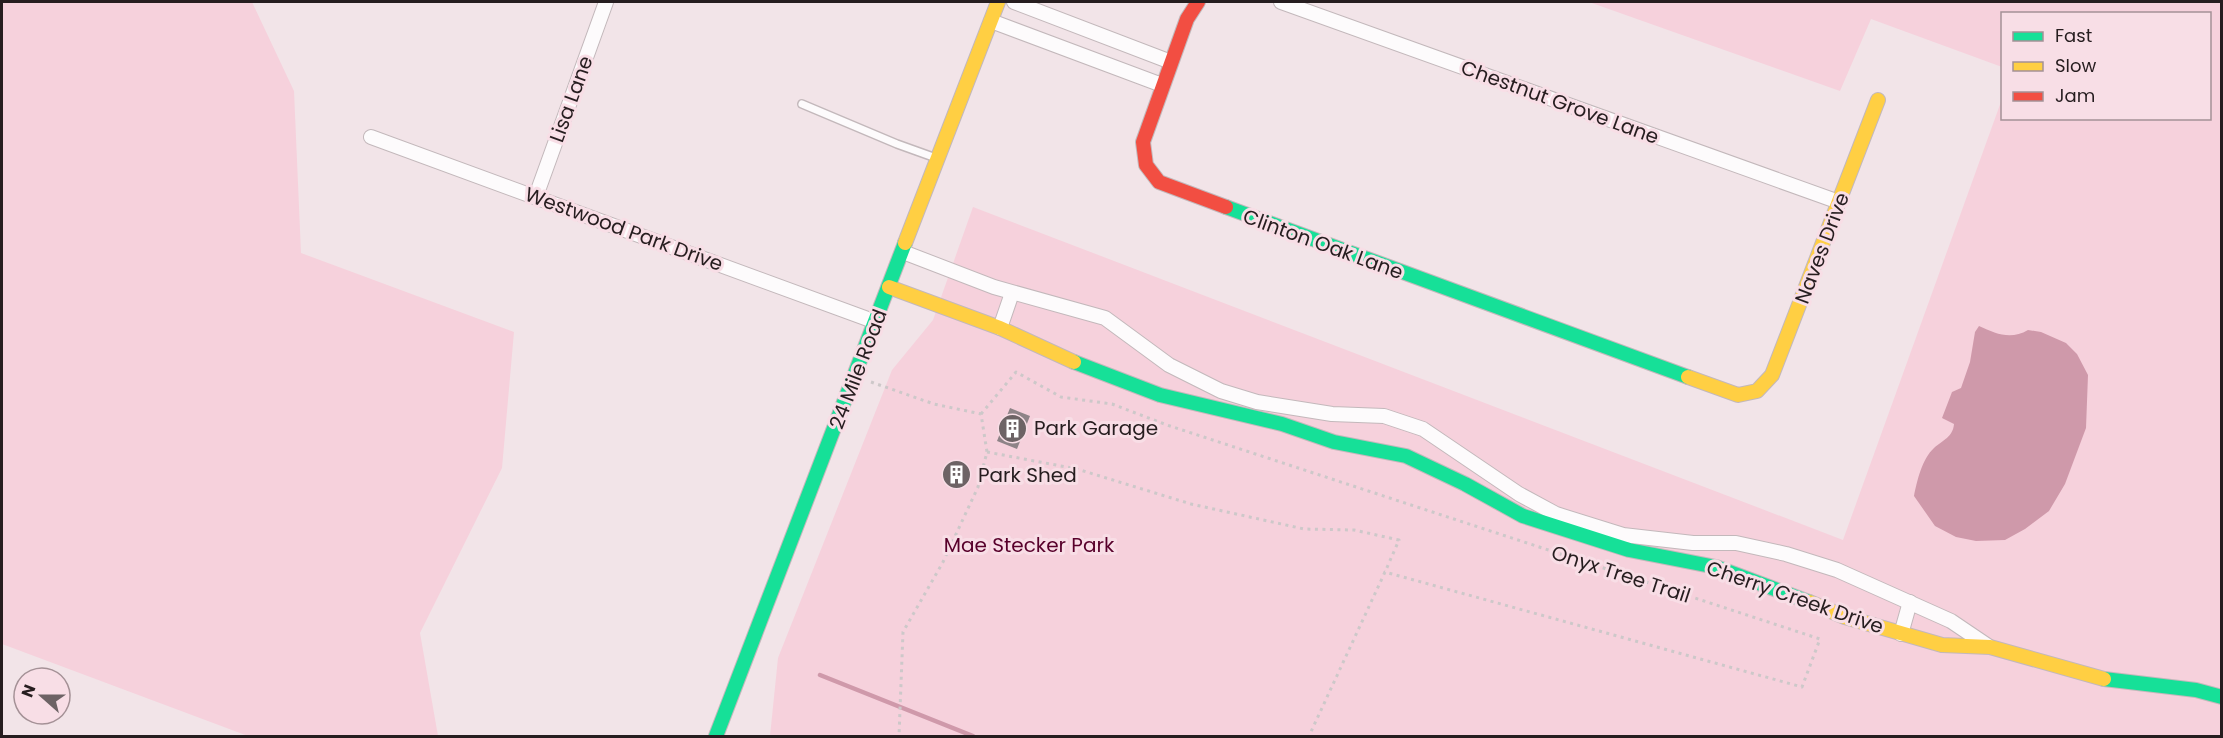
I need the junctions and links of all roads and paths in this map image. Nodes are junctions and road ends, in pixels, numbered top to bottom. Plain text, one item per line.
1 (606, 2) edge
2 (998, 2) edge
3 (1014, 2) edge
4 (1198, 2) edge
5 (1281, 2) edge
6 (991, 21) junction
7 (1171, 62) junction
8 (1162, 86) junction
9 (1878, 100) dead end
10 (802, 104) dead end
11 (371, 137) dead end
12 (938, 159) junction
13 (536, 196) junction
14 (1839, 202) junction
15 (903, 252) junction
16 (889, 287) junction
17 (1012, 293) junction
18 (876, 322) junction
19 (1000, 328) junction
20 (855, 376) junction
21 (1757, 391) joint
22 (1249, 399) junction
23 (981, 414) junction
24 (1245, 415) junction
25 (987, 452) junction
26 (1621, 541) junction
27 (1385, 572) junction
28 (1910, 602) junction
29 (1901, 633) junction
30 (1990, 647) junction
31 (2222, 697) edge
32 (716, 736) edge
33 (899, 736) edge
34 (1309, 736) edge

1 - 13 street, Lisa Lane
2 - 6 street, 24 Mile Road
3 - 7 street
4 - 7 street
5 - 14 street, Chestnut Grove Lane
6 - 8 street
6 - 12 street, 24 Mile Road
7 - 8 street
8 - 21 street, Clinton Oak Lane
9 - 14 street, Naves Drive
10 - 12 lane
11 - 13 street, Westwood Park Drive
12 - 15 street, 24 Mile Road
13 - 18 street, Westwood Park Drive
14 - 21 street, Naves Drive
15 - 16 street, 24 Mile Road
15 - 17 street, Cherry Creek Drive
16 - 18 street, 24 Mile Road
16 - 19 street, Cherry Creek Drive
17 - 19 street
17 - 22 street, Cherry Creek Drive
18 - 20 street, 24 Mile Road
19 - 24 street, Cherry Creek Drive
20 - 23 path
20 - 32 street, 24 Mile Road
22 - 24 street
22 - 26 street, Cherry Creek Drive
23 - 25 path
23 - 27 path, Onyx Tree Trail
24 - 26 street, Cherry Creek Drive
25 - 27 path
25 - 33 path
26 - 28 street, Cherry Creek Drive
26 - 29 street, Cherry Creek Drive
27 - 34 path
28 - 29 street, Cherry Creek Drive
28 - 30 street, Cherry Creek Drive
29 - 30 street, Cherry Creek Drive
30 - 31 street, Cherry Creek Drive

